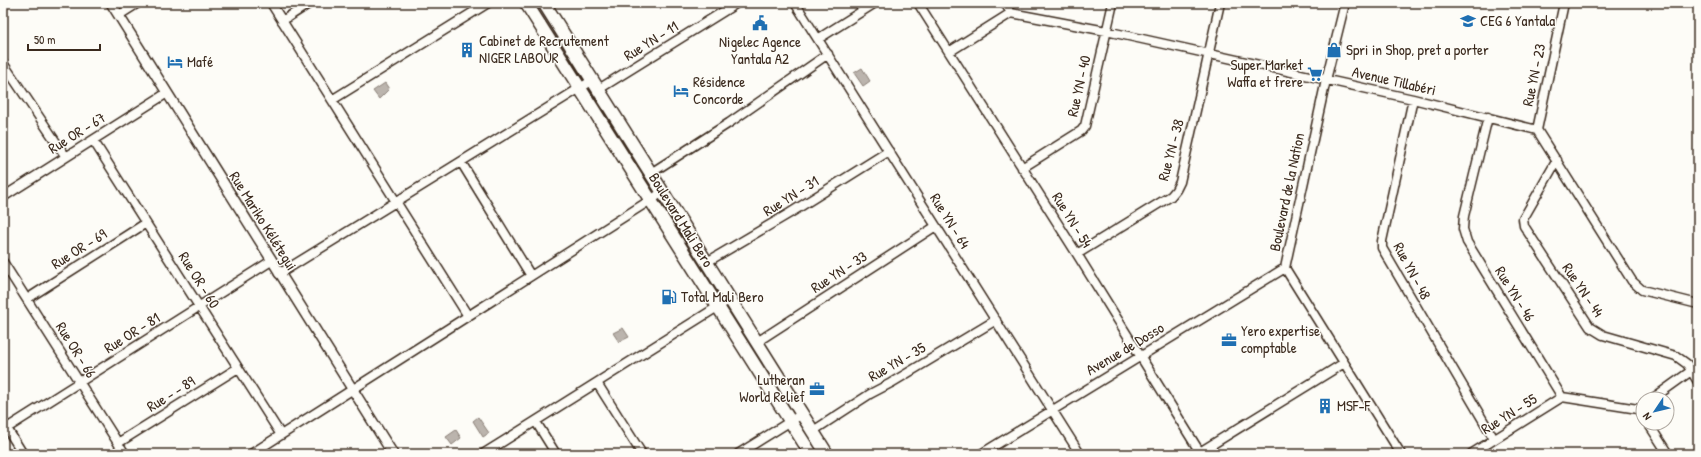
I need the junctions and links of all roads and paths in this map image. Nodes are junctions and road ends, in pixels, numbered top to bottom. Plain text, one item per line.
1 (111, 3) edge
2 (138, 3) edge
3 (271, 3) edge
4 (310, 3) edge
5 (488, 3) edge
6 (526, 3) edge
7 (544, 3) edge
8 (737, 3) edge
9 (795, 3) edge
10 (875, 3) edge
11 (918, 3) edge
12 (1005, 3) edge
13 (1112, 3) edge
14 (1220, 3) edge
15 (1345, 3) edge
16 (1564, 3) edge
17 (1011, 12) junction
18 (119, 15) junction
19 (282, 21) junction
20 (1106, 31) junction
21 (818, 39) junction
22 (949, 52) junction
23 (828, 54) junction
24 (1208, 54) junction
25 (3, 63) edge
26 (1326, 80) junction
27 (596, 85) junction
28 (579, 88) junction
29 (167, 93) junction
30 (1413, 99) junction
31 (332, 100) junction
32 (1488, 117) junction
33 (1537, 130) junction
34 (93, 140) junction
35 (889, 151) junction
36 (66, 157) junction
37 (1557, 160) junction
38 (461, 162) junction
39 (1022, 168) junction
40 (651, 173) junction
41 (663, 192) junction
42 (3, 197) edge
43 (650, 200) junction
44 (396, 202) junction
45 (146, 223) junction
46 (936, 226) junction
47 (1077, 254) junction
48 (271, 261) junction
49 (3, 262) edge
50 (707, 262) junction
51 (1285, 268) junction
52 (279, 274) junction
53 (531, 276) junction
54 (27, 299) junction
55 (730, 299) junction
56 (1698, 304) edge
57 (199, 307) junction
58 (717, 307) junction
59 (468, 316) junction
60 (996, 320) junction
61 (757, 342) junction
62 (1139, 356) junction
63 (1344, 363) junction
64 (238, 368) junction
65 (1691, 371) junction
66 (80, 382) junction
67 (1698, 382) edge
68 (597, 383) junction
69 (352, 390) junction
70 (1663, 391) edge
71 (1562, 397) junction
72 (1635, 406) edge
73 (1052, 409) junction
74 (802, 414) junction
75 (790, 421) junction
76 (536, 422) junction
77 (5, 425) edge
78 (813, 431) junction
79 (1653, 431) edge
80 (281, 435) junction
81 (1494, 439) junction
82 (118, 443) junction
83 (1201, 453) edge
84 (23, 454) edge
85 (125, 454) edge
86 (251, 454) edge
87 (393, 454) edge
88 (483, 454) edge
89 (556, 454) edge
90 (642, 454) edge
91 (738, 454) edge
92 (810, 454) edge
93 (828, 454) edge
94 (980, 454) edge
95 (1080, 454) edge
96 (1401, 454) edge
97 (1471, 454) edge
98 (1668, 454) edge

1 - 18 street, Rue Mariko Kélétegui
2 - 18 street
3 - 19 street
4 - 19 street
5 - 31 street
6 - 28 main road, Boulevard Mali Bero
7 - 27 main road, Boulevard Mali Bero
8 - 27 street, Rue YN - 11
9 - 21 street, Rue YN - 64
10 - 21 street
11 - 22 street, Rue YN - 54
12 - 17 street
13 - 20 street, Rue YN - 40
14 - 24 street, Rue YN - 38
15 - 26 street, Boulevard de la Nation
16 - 33 street, Rue YN - 23
17 - 20 street, Avenue Tillabéri
17 - 22 street
18 - 29 street, Rue Mariko Kélétegui
19 - 31 street
20 - 24 street, Avenue Tillabéri
20 - 39 street, Rue YN - 40
21 - 23 street, Rue YN - 64
22 - 39 street, Rue YN - 54
23 - 35 street, Rue YN - 64
23 - 40 street
24 - 26 street, Avenue Tillabéri
24 - 47 street, Rue YN - 38
25 - 36 street
26 - 30 street, Avenue Tillabéri
26 - 51 street, Boulevard de la Nation
27 - 28 street, Rue YN - 11
27 - 40 main road, Boulevard Mali Bero
28 - 38 street, Rue YN - 11
28 - 43 main road, Boulevard Mali Bero
29 - 34 street, Rue OR - 67
29 - 48 street, Rue Mariko Kélétegui
30 - 32 street, Avenue Tillabéri
30 - 81 street, Rue YN - 48
31 - 44 street
32 - 33 street, Avenue Tillabéri
32 - 71 street, Rue YN - 46
33 - 37 street
34 - 36 street, Rue OR - 67
34 - 45 street, Rue OR - 60
35 - 46 street, Rue YN - 64
35 - 50 street, Rue YN - 31
36 - 42 street, Rue OR - 67
37 - 56 street
37 - 65 street, Rue YN - 44
38 - 44 street, Rue YN - 11
38 - 53 street
39 - 47 street, Rue YN - 54
40 - 41 main road, Boulevard Mali Bero
41 - 43 street
41 - 50 main road, Boulevard Mali Bero
43 - 53 street
43 - 58 main road, Boulevard Mali Bero
44 - 52 street, Rue YN - 11
44 - 59 street
45 - 54 street, Rue OR - 69
45 - 57 street, Rue OR - 60
46 - 60 street, Rue YN - 64
46 - 61 street, Rue YN - 33
47 - 62 street, Rue YN - 54
48 - 52 street, Rue Mariko Kélétegui
48 - 57 street, Rue OR - 81
49 - 54 street, Rue OR - 66
50 - 55 main road, Boulevard Mali Bero
51 - 62 street, Avenue de Dosso
51 - 63 street, Boulevard de la Nation
52 - 69 street, Rue Mariko Kélétegui
53 - 59 street
54 - 66 street, Rue OR - 66
55 - 58 street
55 - 61 main road, Boulevard Mali Bero
57 - 64 street, Rue OR - 60
57 - 66 street, Rue OR - 81
58 - 68 street
58 - 75 main road, Boulevard Mali Bero
59 - 69 street
60 - 73 street, Rue YN - 64
60 - 78 street, Rue YN - 35
61 - 74 main road, Boulevard Mali Bero
62 - 73 street, Avenue de Dosso
62 - 83 street, Rue YN - 54
63 - 83 street
63 - 96 street, Boulevard de la Nation
64 - 80 street, Rue OR - 60
64 - 82 street, Rue - - 89
65 - 67 street, Rue YN - 44
65 - 70 street
66 - 77 street, Rue OR - 81
66 - 82 street, Rue OR - 66
68 - 76 street
68 - 90 street
69 - 80 street
69 - 87 street, Rue Mariko Kélétegui
71 - 72 street
71 - 81 street, Rue YN - 55
73 - 94 street, Avenue de Dosso
73 - 95 street, Rue YN - 64
74 - 75 street
74 - 78 main road, Boulevard Mali Bero
75 - 91 street
75 - 92 main road, Boulevard Mali Bero
76 - 88 street
76 - 89 street
77 - 84 street
78 - 93 main road, Boulevard Mali Bero
79 - 98 street
80 - 86 street
81 - 97 street, Rue YN - 55
82 - 85 street, Rue OR - 66

